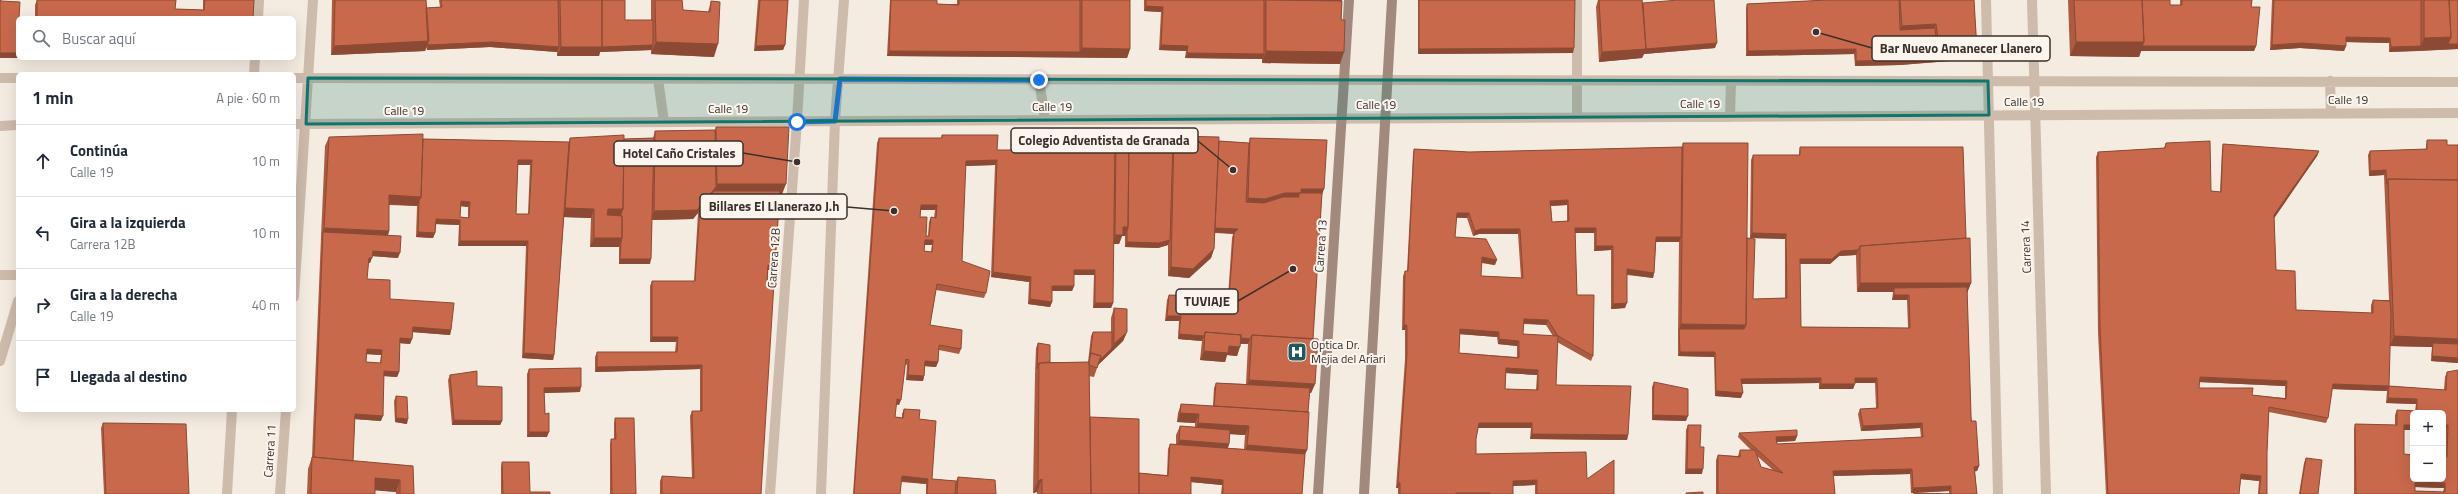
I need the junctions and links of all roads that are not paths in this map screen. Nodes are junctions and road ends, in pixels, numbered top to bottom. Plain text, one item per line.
1 (259, 0) edge
2 (313, 0) edge
3 (804, 0) edge
4 (844, 0) edge
5 (1349, 0) edge
6 (1392, 0) edge
7 (1578, 0) edge
8 (1986, 0) edge
9 (2032, 0) edge
10 (258, 16) edge
11 (255, 60) edge
12 (254, 72) edge
13 (0, 78) edge
14 (16, 78) edge
15 (296, 78) edge
16 (308, 78) junction
17 (658, 79) junction
18 (799, 79) junction
19 (840, 79) junction
20 (1039, 80) junction
21 (1344, 80) junction
22 (1388, 80) junction
23 (1577, 80) junction
24 (1731, 81) junction
25 (1988, 81) junction
26 (2034, 81) junction
27 (2330, 81) junction
28 (2458, 82) edge
29 (2458, 113) edge
30 (2331, 114) junction
31 (2035, 115) junction
32 (1989, 116) junction
33 (1577, 117) junction
34 (1730, 117) junction
35 (1385, 118) junction
36 (1342, 119) junction
37 (1045, 120) junction
38 (835, 121) junction
39 (664, 122) junction
40 (797, 122) junction
41 (296, 124) edge
42 (306, 124) junction
43 (16, 125) edge
44 (0, 126) edge
45 (296, 268) edge
46 (0, 275) edge
47 (16, 275) edge
48 (16, 308) edge
49 (0, 361) edge
50 (232, 412) edge
51 (286, 412) edge
52 (227, 494) edge
53 (280, 494) edge
54 (770, 494) edge
55 (821, 494) edge
56 (1318, 494) edge
57 (1364, 494) edge
58 (1998, 494) edge
59 (2046, 494) edge

1 - 10 street
2 - 16 street
3 - 18 street, Carrera 12B
4 - 19 street
5 - 21 main road, Carrera 13
6 - 22 main road
7 - 23 street
8 - 25 street
9 - 26 street, Carrera 14
11 - 12 street
13 - 14 street
15 - 16 street, Calle 19
16 - 17 street, Calle 19
16 - 42 street
17 - 18 street, Calle 19
17 - 39 street
18 - 19 street, Calle 19
18 - 40 street, Carrera 12B
19 - 20 street, Calle 19
19 - 38 street
20 - 21 street, Calle 19
20 - 37 street
21 - 22 street, Calle 19
21 - 36 main road, Carrera 13
22 - 23 street, Calle 19
22 - 35 main road
23 - 24 street, Calle 19
23 - 33 street
24 - 25 street, Calle 19
24 - 34 street
25 - 26 street, Calle 19
25 - 32 street
26 - 27 street, Calle 19
26 - 31 street, Carrera 14
27 - 28 street, Calle 19
27 - 30 street
29 - 30 street, Calle 19
30 - 31 street, Calle 19
31 - 32 street, Calle 19
31 - 59 street, Carrera 14
32 - 34 street, Calle 19
32 - 58 street
33 - 34 street, Calle 19
33 - 35 street, Calle 19
35 - 36 street, Calle 19
35 - 57 main road
36 - 37 street, Calle 19
36 - 56 main road, Carrera 13
37 - 38 street, Calle 19
38 - 40 street, Calle 19
38 - 55 street
39 - 40 street, Calle 19
39 - 42 street, Calle 19
40 - 54 street, Carrera 12B
41 - 42 street, Calle 19
42 - 45 street
43 - 44 street
46 - 47 street
48 - 49 street
50 - 52 street
51 - 53 street, Carrera 11

